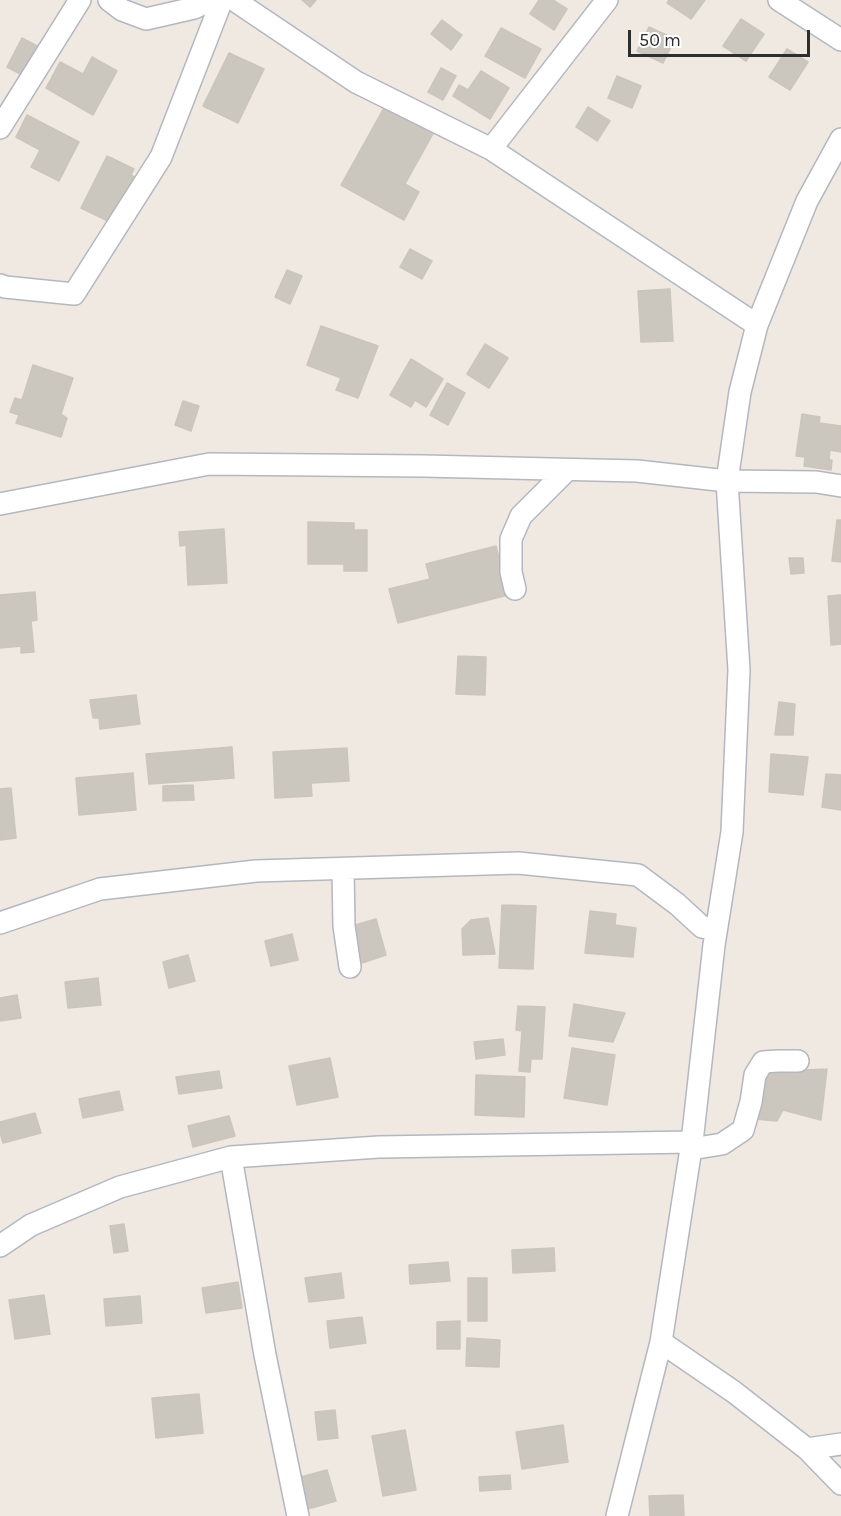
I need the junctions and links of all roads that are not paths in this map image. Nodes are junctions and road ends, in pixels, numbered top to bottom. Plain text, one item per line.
1 (80, 0) edge
2 (109, 0) edge
3 (210, 0) edge
4 (222, 0) edge
5 (234, 0) edge
6 (607, 0) edge
7 (779, 0) edge
8 (841, 40) edge
9 (0, 128) edge
10 (841, 139) edge
11 (491, 149) junction
12 (0, 285) edge
13 (757, 325) junction
14 (567, 470) junction
15 (727, 481) junction
16 (841, 486) edge
17 (0, 504) edge
18 (515, 589) dead end
19 (343, 869) junction
20 (0, 922) edge
21 (716, 929) junction
22 (350, 968) dead end
23 (798, 1061) dead end
24 (691, 1146) junction
25 (231, 1157) junction
26 (0, 1246) edge
27 (661, 1342) junction
28 (841, 1444) edge
29 (807, 1449) junction
30 (841, 1484) edge
31 (298, 1516) edge
32 (617, 1516) edge

1 - 9 street
2 - 3 street
4 - 12 street
5 - 11 street
6 - 11 street
7 - 8 street
10 - 13 street
11 - 13 street
13 - 15 street
14 - 15 street
14 - 17 street
14 - 18 street
15 - 16 street
15 - 21 street
19 - 20 street
19 - 21 street
19 - 22 street
21 - 24 street
23 - 24 street
24 - 25 street
24 - 27 street
25 - 26 street
25 - 31 street
27 - 29 street
27 - 32 street
28 - 29 street
29 - 30 street

